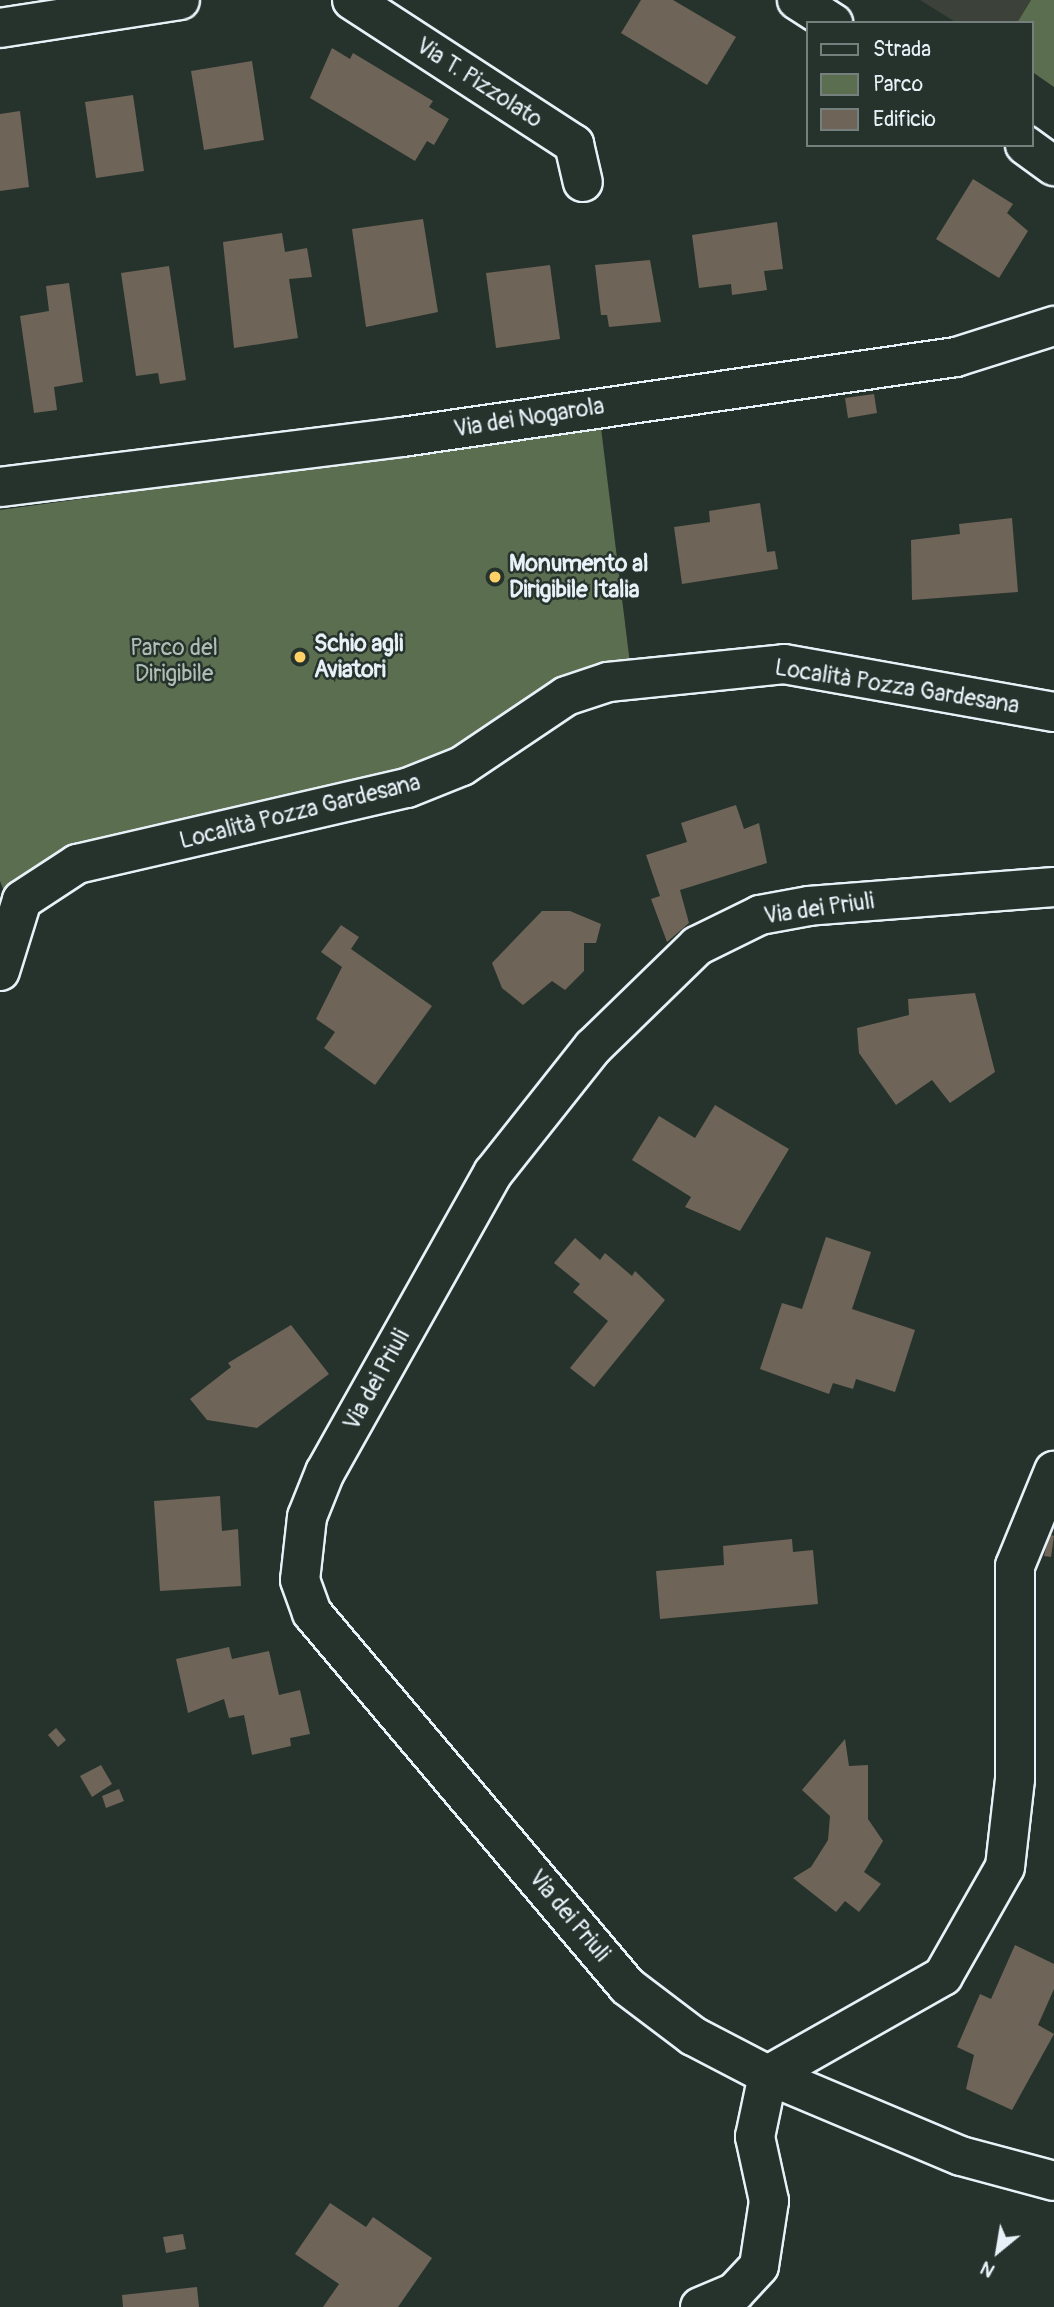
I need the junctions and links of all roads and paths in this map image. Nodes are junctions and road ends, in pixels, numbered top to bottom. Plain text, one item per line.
1 (180, 0) edge
2 (352, 0) edge
3 (797, 0) edge
4 (118, 5) edge
5 (830, 21) edge
6 (0, 27) edge
7 (1028, 147) edge
8 (1054, 166) edge
9 (583, 182) dead end
10 (1054, 326) edge
11 (0, 486) edge
12 (1054, 712) edge
13 (1054, 887) edge
14 (0, 971) edge
15 (1054, 1471) edge
16 (768, 2075) junction
17 (1054, 2181) edge
18 (700, 2307) edge

1 - 4 street
2 - 9 street, Via T. Pizzolato
3 - 5 street
4 - 6 street
7 - 8 street
10 - 11 street, Via dei Nogarola
12 - 14 street, Località Pozza Gardesana
13 - 16 street, Via dei Priuli
15 - 16 street
16 - 17 street, Via dei Priuli
16 - 18 street

